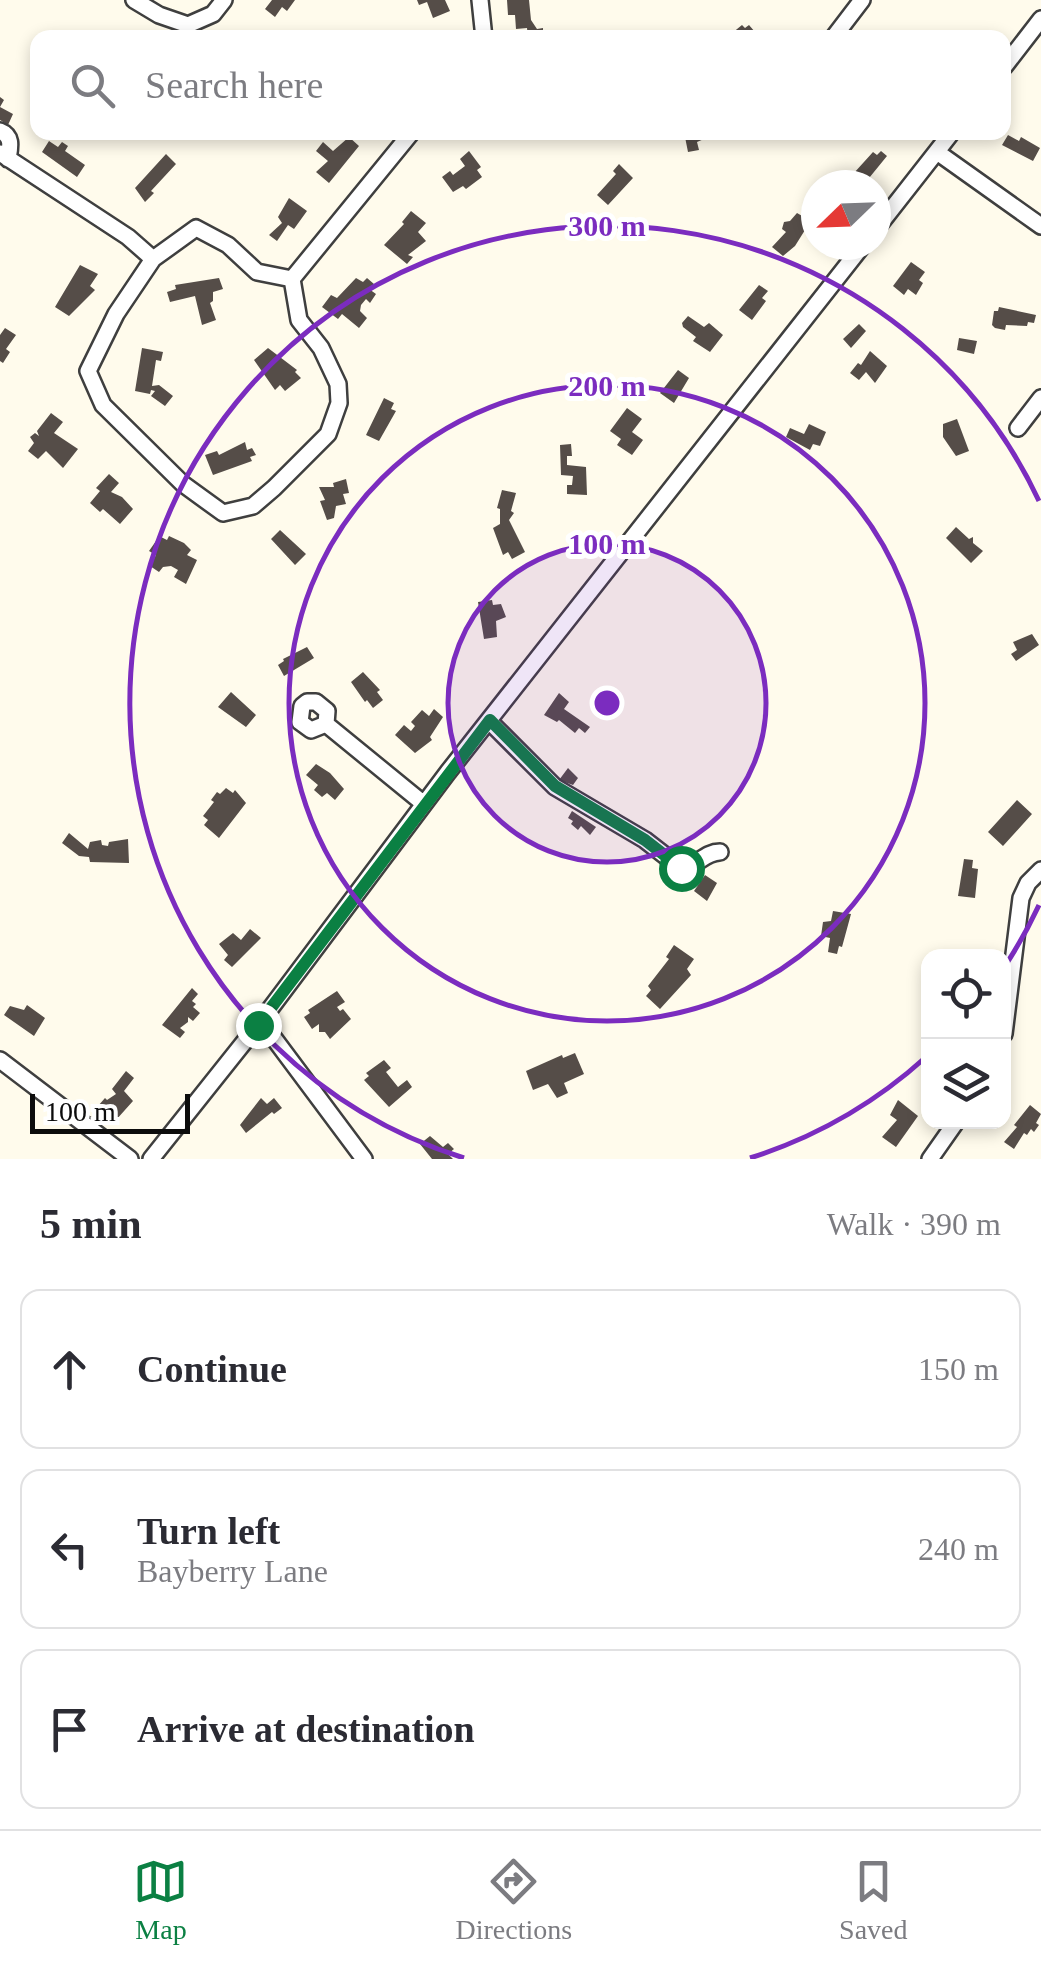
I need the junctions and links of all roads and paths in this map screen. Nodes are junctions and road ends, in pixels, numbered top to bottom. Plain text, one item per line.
1 (134, 0) edge
2 (224, 0) edge
3 (480, 0) edge
4 (862, 0) edge
5 (1041, 19) edge
6 (483, 30) edge
7 (839, 30) edge
8 (1035, 37) edge
9 (1011, 59) edge
10 (0, 132) edge
11 (405, 140) edge
12 (946, 140) edge
13 (936, 152) junction
14 (4, 156) edge
15 (891, 210) edge
16 (1041, 226) edge
17 (153, 259) junction
18 (851, 260) edge
19 (292, 279) junction
20 (1041, 398) edge
21 (1018, 428) dead end
22 (490, 720) junction
23 (326, 724) dead end
24 (424, 804) junction
25 (720, 852) dead end
26 (1041, 870) edge
27 (1011, 978) edge
28 (262, 1021) junction
29 (0, 1060) edge
30 (951, 1129) edge
31 (130, 1159) edge
32 (151, 1159) edge
33 (364, 1159) edge
34 (930, 1159) edge

1 - 2 street
3 - 6 street
4 - 7 street
5 - 8 street
8 - 9 street
10 - 14 street
11 - 19 street
12 - 13 street
13 - 15 street
13 - 16 street
14 - 17 street
17 - 19 street
17 - 19 street
18 - 22 street
20 - 21 street
22 - 24 street
22 - 25 street
23 - 24 street
24 - 28 street
26 - 27 street
28 - 32 street
28 - 33 street
29 - 31 street
30 - 34 street

